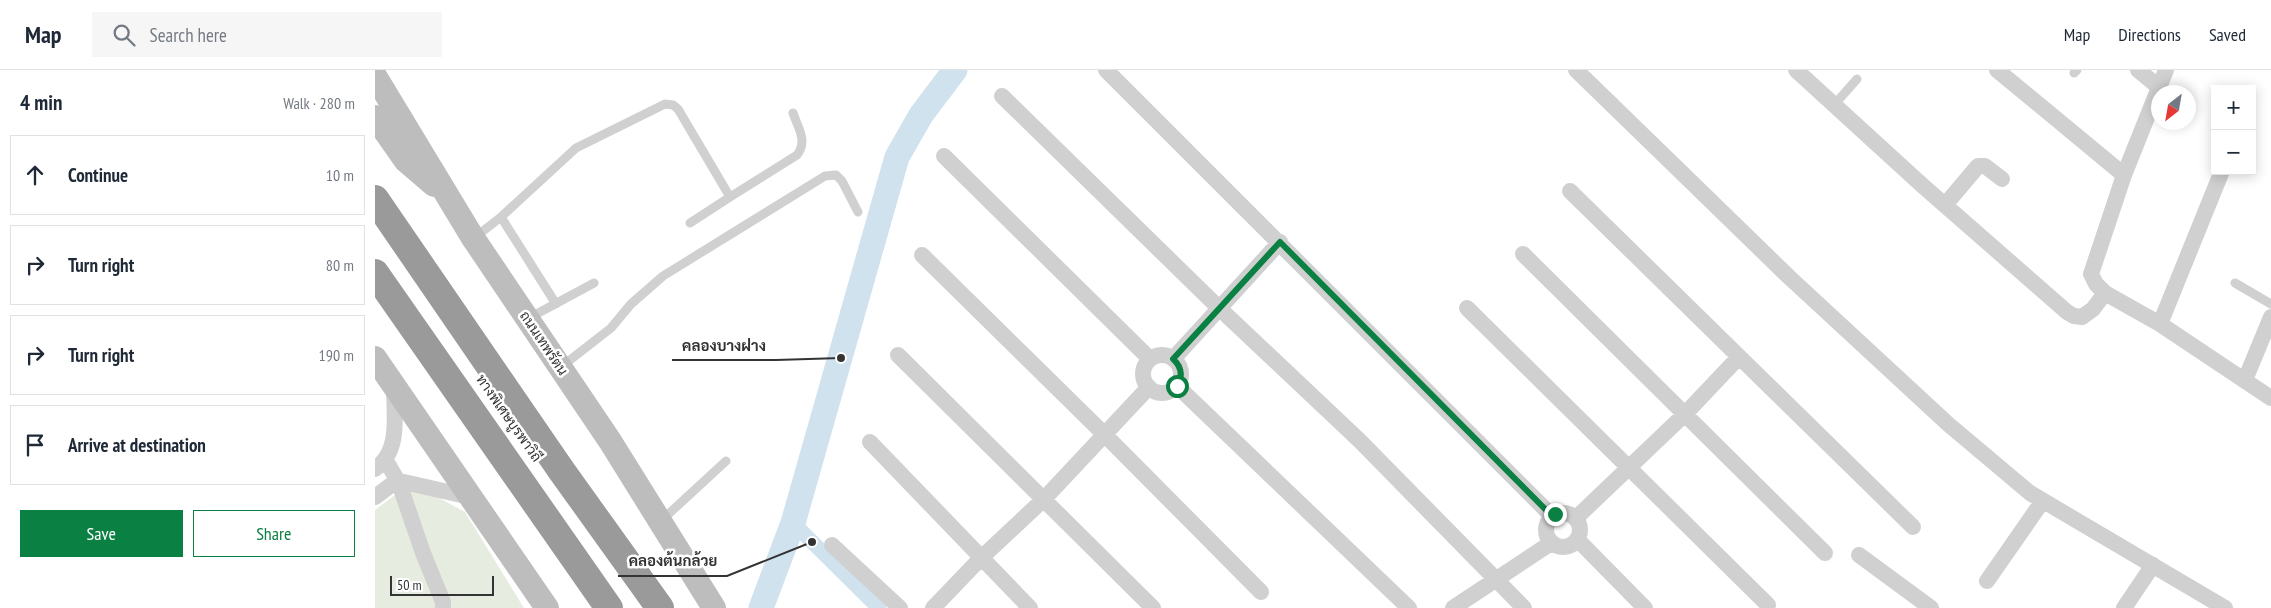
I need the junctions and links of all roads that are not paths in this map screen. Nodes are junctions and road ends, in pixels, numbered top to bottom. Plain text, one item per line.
1 (1106, 70) edge
2 (1576, 70) edge
3 (1795, 70) edge
4 (1997, 70) edge
5 (2139, 70) edge
6 (2167, 70) edge
7 (375, 76) edge
8 (1857, 79) dead end
9 (2156, 85) edge
10 (2161, 85) edge
11 (1002, 96) dead end
12 (1834, 105) junction
13 (2151, 110) edge
14 (793, 113) dead end
15 (375, 117) edge
16 (944, 156) dead end
17 (2124, 175) junction
18 (2220, 175) edge
19 (2002, 179) dead end
20 (1570, 191) dead end
21 (730, 197) junction
22 (450, 198) junction
23 (375, 199) edge
24 (1945, 205) junction
25 (375, 209) edge
26 (858, 212) dead end
27 (501, 217) junction
28 (689, 224) dead end
29 (375, 228) edge
30 (473, 238) junction
31 (1280, 242) junction
32 (1523, 254) dead end
33 (922, 255) dead end
34 (384, 281) edge
35 (595, 283) dead end
36 (2235, 283) dead end
37 (2105, 293) junction
38 (556, 304) junction
39 (2271, 304) edge
40 (1219, 308) junction
41 (1467, 308) dead end
42 (2271, 317) edge
43 (527, 319) junction
44 (2160, 324) junction
45 (898, 355) dead end
46 (1739, 357) junction
47 (1150, 359) junction
48 (1173, 359) junction
49 (560, 367) junction
50 (382, 375) edge
51 (2245, 380) junction
52 (1177, 386) junction
53 (1149, 387) junction
54 (2271, 398) edge
55 (1685, 414) junction
56 (1105, 435) junction
57 (870, 442) dead end
58 (725, 461) dead end
59 (380, 464) edge
60 (1629, 468) junction
61 (399, 483) junction
62 (375, 497) edge
63 (470, 497) junction
64 (1044, 499) junction
65 (2042, 502) junction
66 (1552, 516) junction
67 (1576, 518) junction
68 (660, 522) junction
69 (1913, 527) dead end
70 (1578, 540) junction
71 (1551, 543) junction
72 (832, 545) dead end
73 (1825, 553) dead end
74 (1859, 555) dead end
75 (980, 559) junction
76 (2153, 564) junction
77 (1495, 580) junction
78 (1987, 581) dead end
79 (1261, 592) dead end
80 (1768, 605) dead end
81 (443, 608) edge
82 (547, 608) edge
83 (593, 608) edge
84 (609, 608) edge
85 (642, 608) edge
86 (659, 608) edge
87 (714, 608) edge
88 (900, 608) edge
89 (933, 608) edge
90 (1030, 608) edge
91 (1153, 608) edge
92 (1409, 608) edge
93 (1453, 608) edge
94 (1524, 608) edge
95 (1645, 608) edge
96 (1931, 608) edge
97 (2124, 608) edge
98 (2225, 608) edge

1 - 31 street
2 - 65 street
3 - 12 street
4 - 17 street
5 - 9 street
6 - 10 street
7 - 22 main road, ถนนเทพรัตน
8 - 12 lane
11 - 40 street
12 - 24 street
13 - 17 street
14 - 21 lane
15 - 22 main road
16 - 47 street
17 - 37 street
18 - 44 street
19 - 24 street
20 - 46 street
21 - 27 lane
21 - 28 lane
22 - 30 main road, ถนนเทพรัตน
23 - 86 highway
24 - 37 street
25 - 34 highway
26 - 49 lane
27 - 30 lane
27 - 38 lane
29 - 34 highway, ทางพิเศษบูรพาวิถี
30 - 43 main road, ถนนเทพรัตน
31 - 40 street
31 - 66 street
32 - 55 street
33 - 56 street
34 - 83 highway
34 - 84 highway, ทางพิเศษบูรพาวิถี
34 - 85 highway, ทางพิเศษบูรพาวิถี
35 - 38 lane
36 - 39 lane
37 - 44 street
38 - 43 lane
40 - 48 street
40 - 77 street
41 - 60 street
42 - 51 street
43 - 49 main road, ถนนเทพรัตน
44 - 51 street
45 - 64 street
46 - 55 street
46 - 69 street
47 - 48 street
47 - 53 street
48 - 52 street
49 - 68 main road, ถนนเทพรัตน
50 - 59 street
50 - 63 main road
51 - 54 street
52 - 53 street
52 - 92 street
53 - 56 street
55 - 60 street
55 - 73 street
56 - 64 street
56 - 79 street
57 - 75 street
58 - 68 lane
59 - 61 street
60 - 67 street
60 - 80 street
61 - 62 street
61 - 63 street
61 - 81 street
63 - 82 main road
64 - 75 street
64 - 91 street
65 - 76 street
65 - 78 street
66 - 67 street
66 - 71 street
67 - 70 street
68 - 87 main road, ถนนเทพรัตน
70 - 71 street
70 - 95 street
71 - 77 street
72 - 88 street
74 - 96 street
75 - 89 street
75 - 90 street
76 - 97 street
76 - 98 street
77 - 93 street
77 - 94 street

